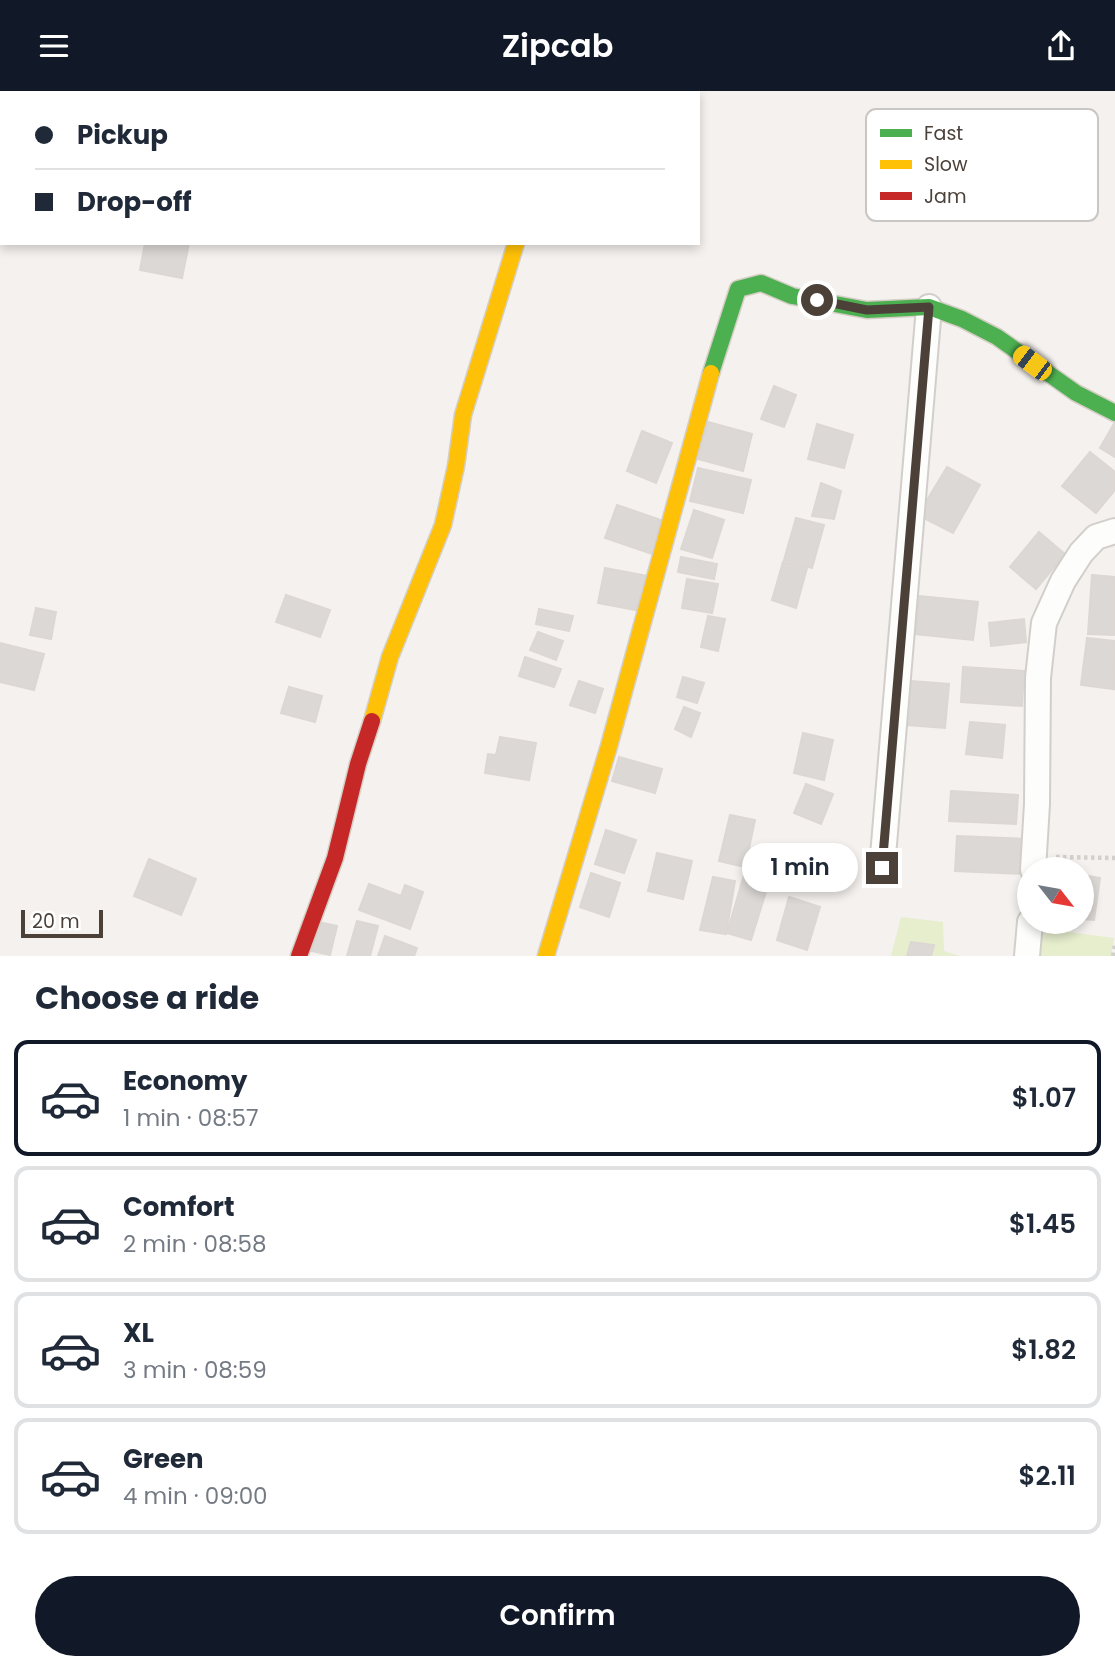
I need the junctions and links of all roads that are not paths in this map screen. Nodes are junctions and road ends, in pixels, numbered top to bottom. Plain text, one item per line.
1 (515, 245) edge
2 (929, 307) junction
3 (1115, 413) edge
4 (1115, 531) edge
5 (1033, 857) edge
6 (882, 868) dead end
7 (1029, 935) edge
8 (299, 956) edge
9 (546, 956) edge
10 (1027, 956) edge

1 - 8 street
2 - 3 street
2 - 6 street
2 - 9 street
4 - 5 street
7 - 10 street

